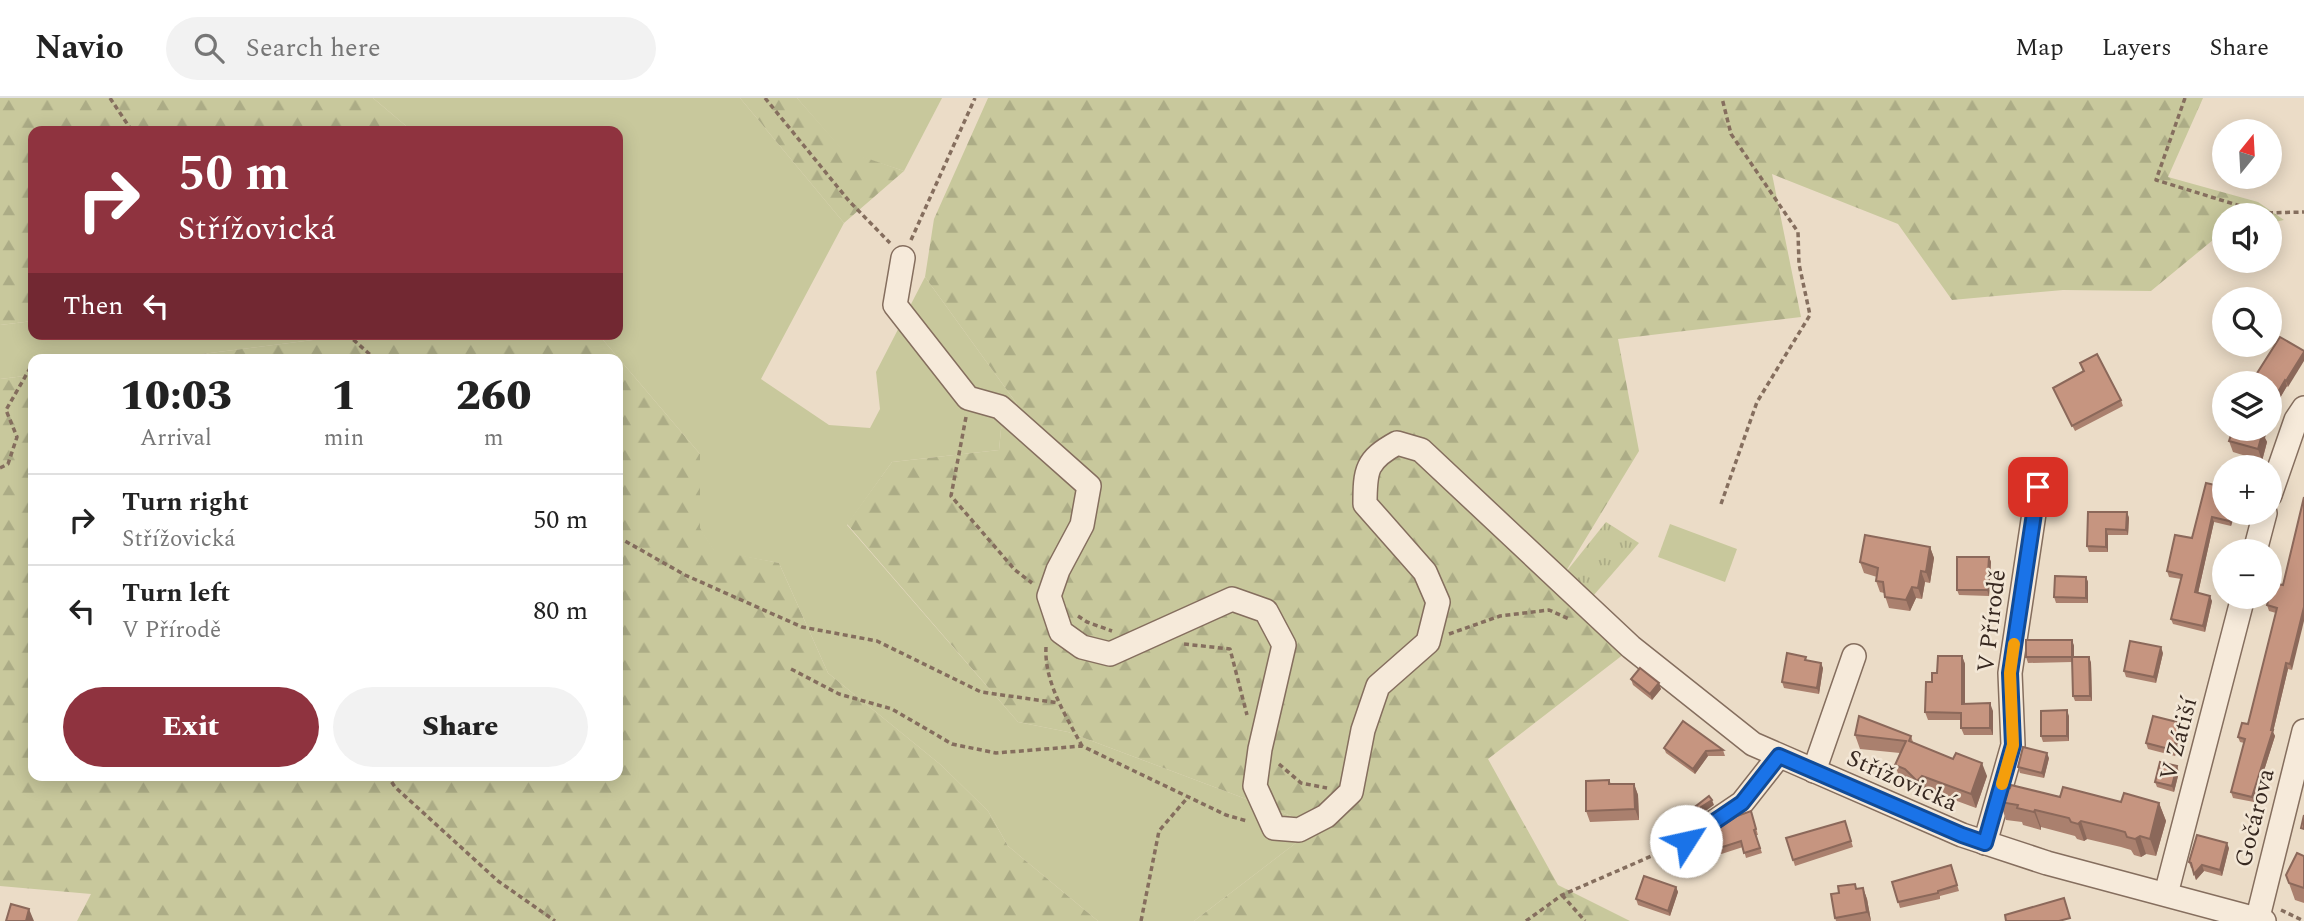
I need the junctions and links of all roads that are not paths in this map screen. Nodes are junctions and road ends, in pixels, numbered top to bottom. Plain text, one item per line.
1 (903, 258) road end
2 (2304, 408) edge
3 (2282, 461) edge
4 (2038, 487) dead end
5 (2240, 609) edge
6 (1854, 656) dead end
7 (2304, 731) edge
8 (1779, 756) junction
9 (1814, 771) junction
10 (1686, 841) road end
11 (1985, 843) junction
12 (2166, 894) junction
13 (2263, 916) edge

1 - 8 street, Střížovická
2 - 3 street
4 - 11 street, V Přírodě
5 - 12 street, V Zátiší
6 - 9 street
7 - 13 street, Gočárova
8 - 9 street, Střížovická
8 - 10 street
9 - 11 street, Střížovická
11 - 12 street, Střížovická
12 - 13 street, Střížovická

